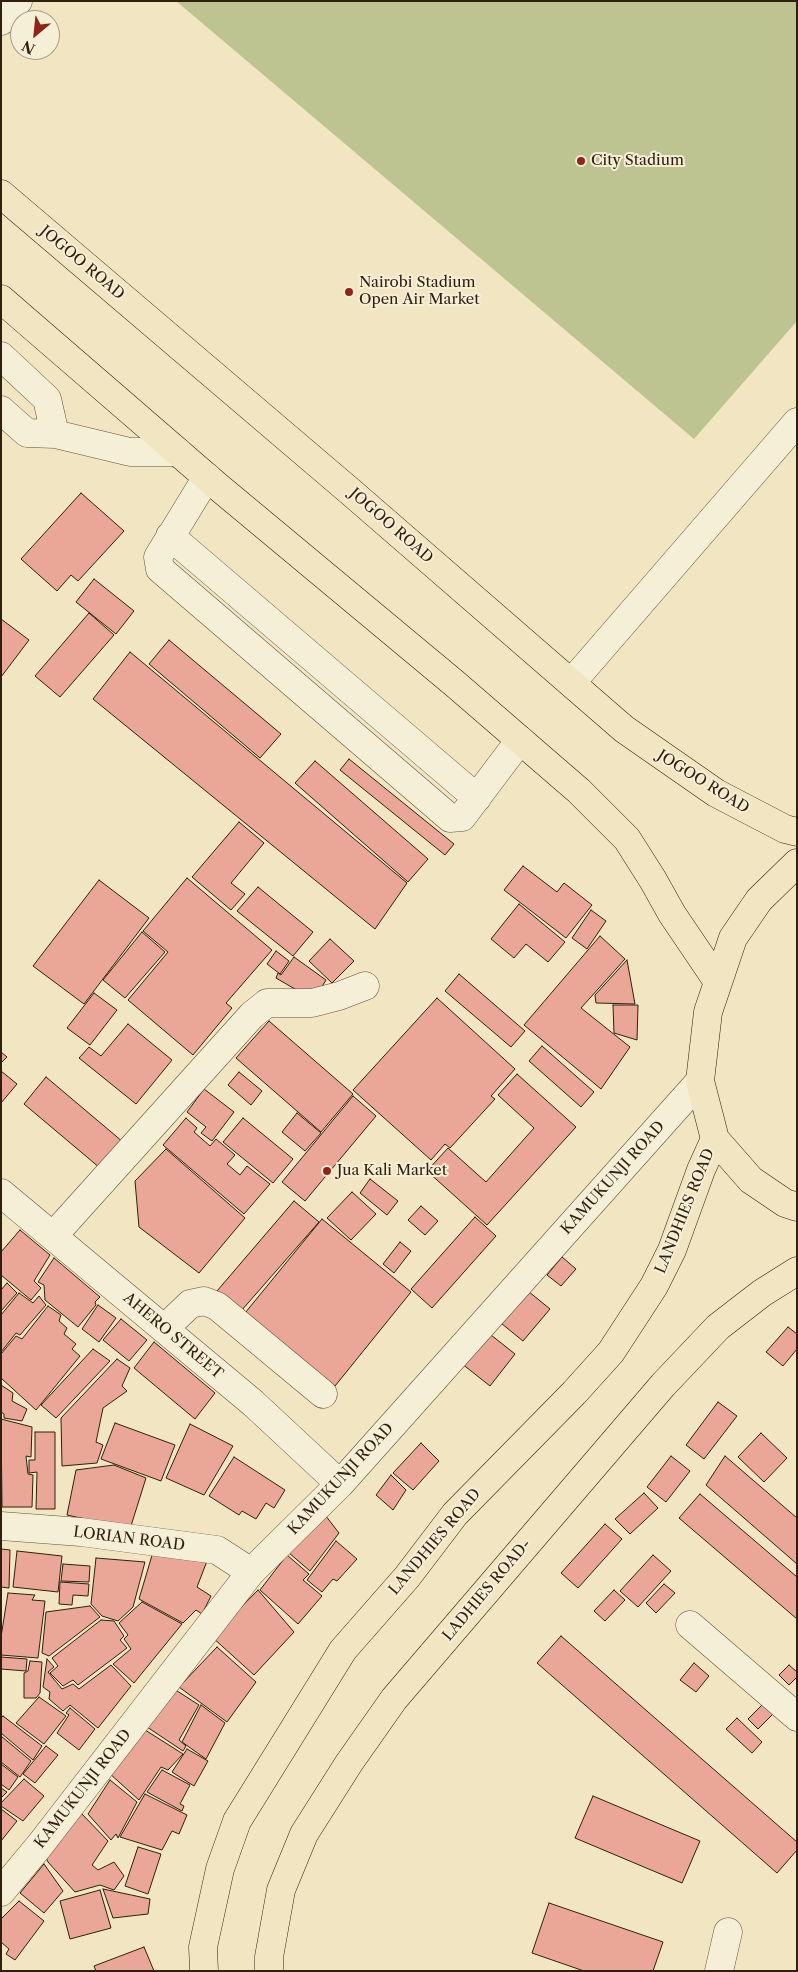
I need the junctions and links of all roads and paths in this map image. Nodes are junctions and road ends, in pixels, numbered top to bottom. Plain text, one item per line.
1 (18, 1) edge
2 (1, 21) edge
3 (1, 194) edge
4 (1, 299) edge
5 (1, 356) edge
6 (1, 410) edge
7 (797, 422) edge
8 (55, 434) junction
9 (178, 452) junction
10 (207, 477) junction
11 (572, 682) junction
12 (520, 740) junction
13 (797, 832) edge
14 (797, 863) edge
15 (718, 982) junction
16 (365, 986) dead end
17 (700, 1081) junction
18 (715, 1139) junction
19 (1, 1193) edge
20 (797, 1208) edge
21 (53, 1236) junction
22 (797, 1271) edge
23 (164, 1329) junction
24 (323, 1394) dead end
25 (340, 1484) junction
26 (1, 1526) edge
27 (251, 1572) junction
28 (690, 1625) dead end
29 (797, 1717) edge
30 (1, 1892) edge
31 (728, 1932) dead end
32 (204, 1971) edge
33 (269, 1971) edge
34 (719, 1971) edge

1 - 2 street
3 - 11 main road, JOGOO ROAD
4 - 9 main road
5 - 8 street
6 - 8 street
7 - 11 street
8 - 9 street
9 - 10 main road
10 - 12 main road
10 - 12 street
11 - 13 main road, JOGOO ROAD
12 - 15 main road
14 - 15 main road
15 - 17 main road
16 - 21 street
17 - 18 main road
17 - 25 street, KAMUKUNJI ROAD
18 - 20 main road
18 - 32 main road, LANDHIES ROAD
19 - 21 street, AHERO STREET
21 - 23 street, AHERO STREET
22 - 33 main road, LADHIES ROAD-
23 - 24 street
23 - 25 street, AHERO STREET
25 - 27 street, KAMUKUNJI ROAD
26 - 27 street, LORIAN ROAD
27 - 30 street, KAMUKUNJI ROAD
28 - 29 street
31 - 34 street

